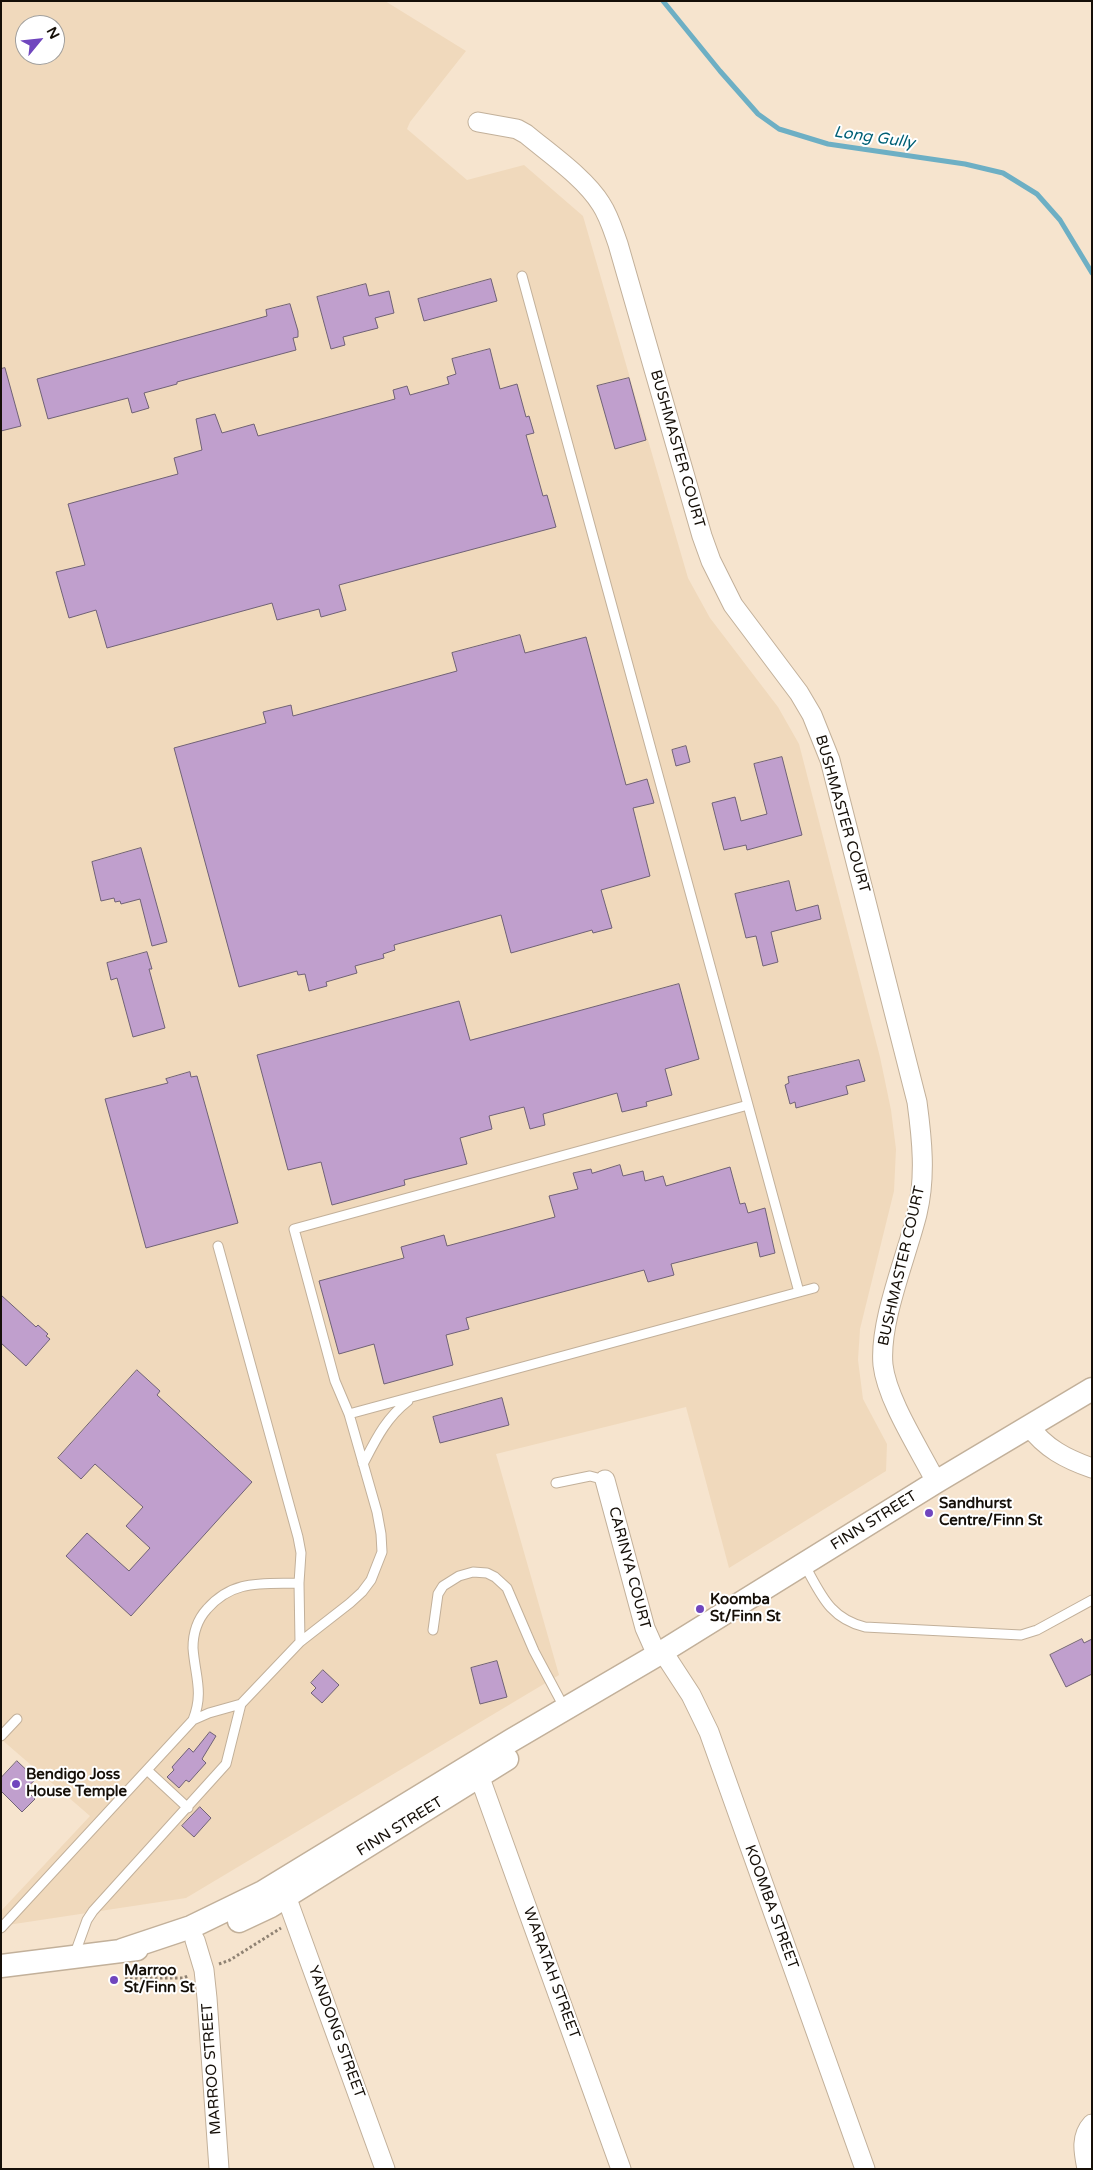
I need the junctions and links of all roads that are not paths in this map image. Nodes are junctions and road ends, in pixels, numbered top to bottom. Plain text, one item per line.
1 (478, 122) dead end
2 (522, 276) dead end
3 (748, 1105) junction
4 (218, 1246) dead end
5 (814, 1288) dead end
6 (799, 1292) junction
7 (1092, 1389) edge
8 (413, 1397) junction
9 (349, 1414) junction
10 (1029, 1426) junction
11 (363, 1464) junction
12 (1092, 1468) edge
13 (605, 1480) joint
14 (936, 1482) junction
15 (556, 1483) dead end
16 (804, 1564) junction
17 (299, 1583) junction
18 (1092, 1600) edge
19 (433, 1630) dead end
20 (300, 1642) junction
21 (660, 1654) junction
22 (241, 1704) junction
23 (566, 1709) junction
24 (17, 1719) dead end
25 (193, 1720) junction
26 (1, 1736) edge
27 (147, 1770) junction
28 (476, 1771) junction
29 (188, 1808) junction
30 (283, 1889) junction
31 (1, 1928) edge
32 (193, 1933) junction
33 (74, 1956) junction
34 (1, 1966) edge
35 (1092, 2124) edge
36 (219, 2169) edge
37 (385, 2169) edge
38 (621, 2169) edge
39 (866, 2169) edge
40 (1088, 2169) edge

1 - 14 street, BUSHMASTER COURT
2 - 3 lane
3 - 6 lane
3 - 9 lane
4 - 17 lane
5 - 6 lane
6 - 8 lane
7 - 10 street, FINN STREET
8 - 9 lane
8 - 11 lane
9 - 11 lane
10 - 12 street
10 - 14 street, FINN STREET
11 - 20 lane
13 - 15 lane
13 - 21 street, CARINYA COURT
14 - 16 street, FINN STREET
16 - 18 lane
16 - 21 street, FINN STREET
17 - 20 lane
17 - 25 lane
19 - 23 lane
20 - 22 lane
21 - 23 street, FINN STREET
21 - 28 street, FINN STREET
21 - 39 street, KOOMBA STREET
22 - 25 lane
22 - 29 lane
23 - 28 street, FINN STREET
24 - 26 lane
25 - 27 lane
27 - 29 lane
27 - 31 lane
28 - 30 street, FINN STREET
28 - 38 street, WARATAH STREET
29 - 33 lane
30 - 32 street, FINN STREET
30 - 37 street, YANDONG STREET
32 - 33 street, FINN STREET
32 - 36 street, MARROO STREET
33 - 34 street, FINN STREET
35 - 40 street

